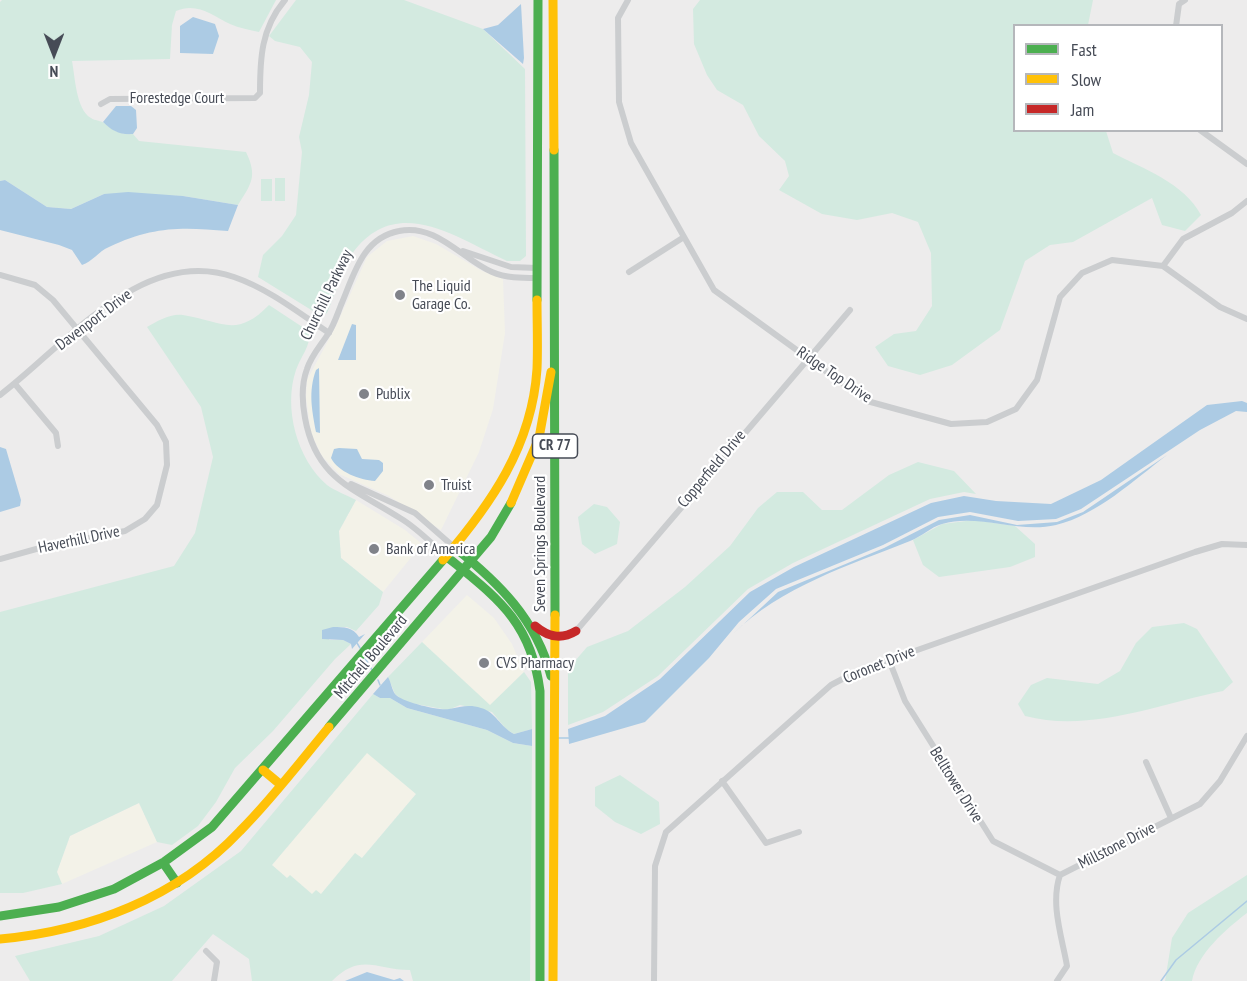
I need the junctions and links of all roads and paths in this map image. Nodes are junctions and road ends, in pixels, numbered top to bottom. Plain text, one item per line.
1 (285, 0) edge
2 (538, 0) edge
3 (553, 0) edge
4 (628, 0) edge
5 (1185, 0) edge
6 (1176, 24) edge
7 (101, 104) dead end
8 (1203, 132) edge
9 (1247, 164) edge
10 (1247, 201) edge
11 (554, 232) junction
12 (684, 237) junction
13 (459, 250) junction
14 (1163, 266) junction
15 (629, 272) dead end
16 (537, 273) junction
17 (0, 275) edge
18 (850, 310) dead end
19 (1247, 319) edge
20 (78, 329) junction
21 (329, 333) junction
22 (807, 357) junction
23 (15, 384) junction
24 (0, 395) edge
25 (57, 446) dead end
26 (339, 480) junction
27 (1247, 545) edge
28 (454, 547) junction
29 (446, 556) junction
30 (0, 559) edge
31 (472, 561) junction
32 (463, 571) junction
33 (531, 623) junction
34 (576, 631) junction
35 (555, 637) junction
36 (555, 660) junction
37 (890, 660) junction
38 (554, 690) junction
39 (1247, 736) edge
40 (1146, 762) dead end
41 (263, 770) junction
42 (722, 781) junction
43 (281, 785) junction
44 (1171, 818) junction
45 (799, 832) dead end
46 (164, 864) junction
47 (1060, 875) junction
48 (177, 883) junction
49 (0, 916) edge
50 (0, 939) edge
51 (206, 951) dead end
52 (214, 981) edge
53 (540, 981) edge
54 (553, 981) edge
55 (654, 981) edge
56 (1057, 981) edge

1 - 7 street, Forestedge Court
2 - 16 main road, Seven Springs Boulevard / CR 77
3 - 11 main road, Seven Springs Boulevard / CR 77
4 - 12 street, Ridge Top Drive
5 - 6 street
8 - 9 street
10 - 14 street
11 - 31 main road, Mitchell Boulevard
11 - 35 main road, Seven Springs Boulevard / CR 77
12 - 15 street
12 - 22 street, Ridge Top Drive
13 - 16 street, Churchill Parkway
13 - 16 street, Churchill Parkway
13 - 21 street, Churchill Parkway
14 - 19 street, Ridge Top Drive
14 - 22 street, Ridge Top Drive
16 - 28 main road, Seven Springs Boulevard / CR 77
17 - 20 street, Haverhill Drive
18 - 22 street, Copperfield Drive
20 - 21 street, Davenport Drive
20 - 23 street, Davenport Drive
20 - 30 street, Haverhill Drive
21 - 26 street, Churchill Parkway
22 - 34 street, Copperfield Drive
23 - 24 street, Davenport Drive
23 - 25 street
26 - 28 street, Churchill Parkway
26 - 29 street, Churchill Parkway
27 - 37 street, Coronet Drive
28 - 29 main road, Mitchell Boulevard / CR 77
28 - 31 main road, Churchill Parkway
29 - 32 main road, Churchill Parkway
29 - 41 main road, Mitchell Boulevard
31 - 32 main road, Mitchell Boulevard
31 - 33 main road, Churchill Parkway
32 - 43 main road, Mitchell Boulevard
32 - 53 main road, Seven Springs Boulevard
33 - 35 main road
33 - 38 main road, Churchill Parkway
34 - 35 main road
34 - 36 main road
35 - 36 main road, Seven Springs Boulevard / CR 77
36 - 38 main road, Seven Springs Boulevard / CR 77
37 - 42 street, Coronet Drive
37 - 47 street, Belltower Drive
38 - 54 main road, Seven Springs Boulevard / CR 77
39 - 44 street, Millstone Drive
40 - 44 street
41 - 43 main road
41 - 46 main road, Mitchell Boulevard
42 - 45 street
42 - 55 street, Coronet Drive
43 - 48 main road, Mitchell Boulevard
44 - 47 street, Millstone Drive
46 - 48 main road
46 - 49 main road, Mitchell Boulevard
47 - 56 street, Millstone Drive
48 - 50 main road, Mitchell Boulevard
51 - 52 street

